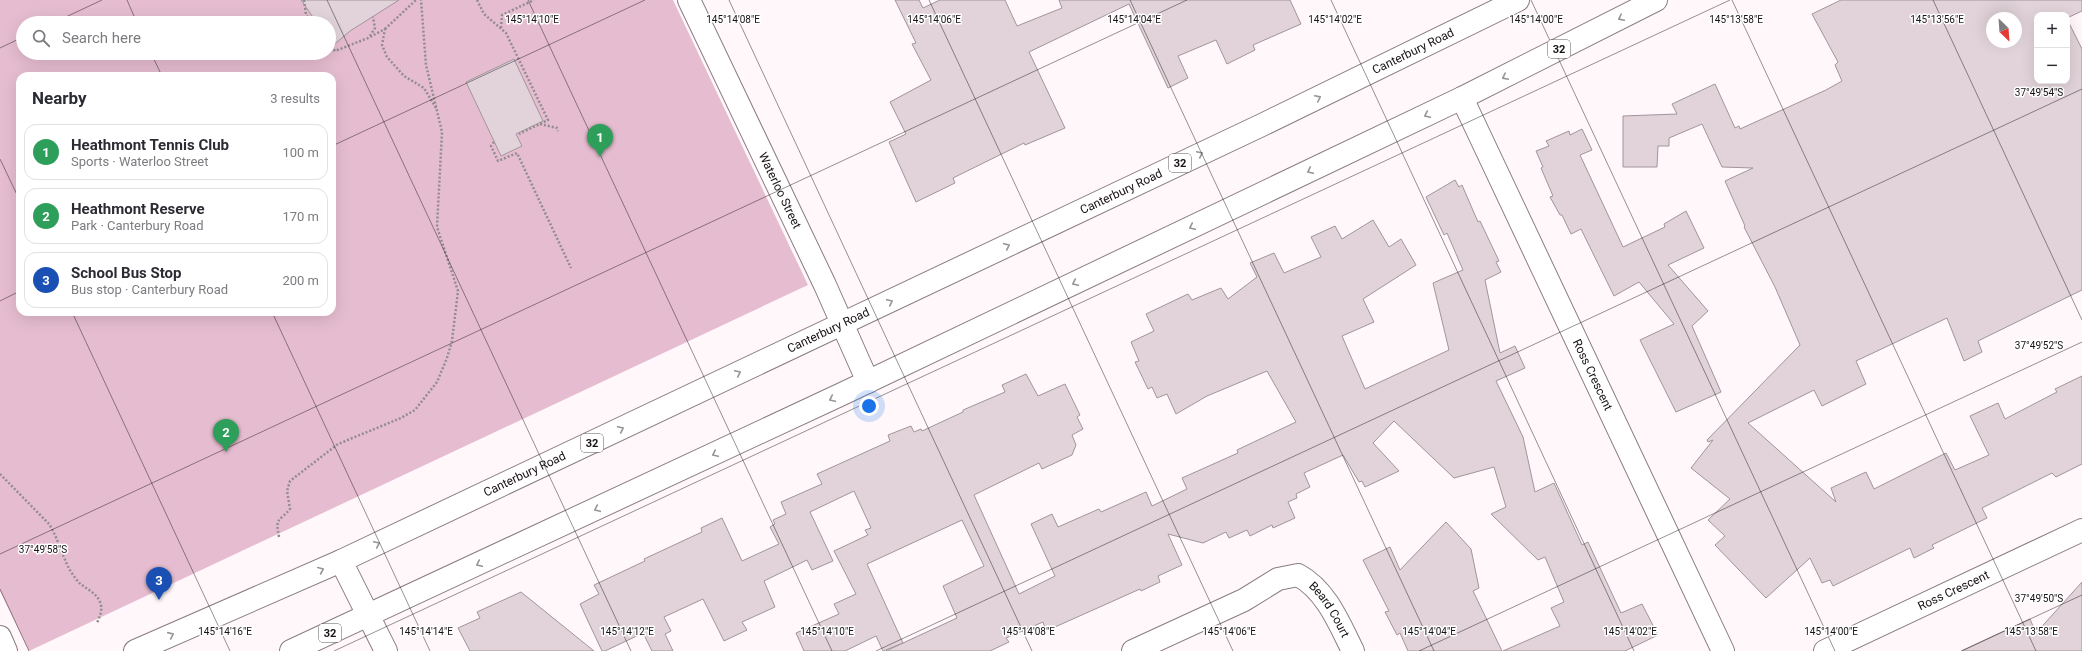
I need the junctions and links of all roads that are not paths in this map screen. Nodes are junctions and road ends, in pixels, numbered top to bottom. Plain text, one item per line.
1 (689, 0) edge
2 (1518, 0) edge
3 (1656, 0) edge
4 (1462, 98) junction
5 (842, 324) junction
6 (868, 382) junction
7 (2082, 530) edge
8 (341, 561) junction
9 (369, 615) junction
10 (0, 637) edge
11 (6, 651) edge
12 (135, 651) edge
13 (291, 651) edge
14 (386, 651) edge
15 (1133, 651) edge
16 (1353, 651) edge
17 (1723, 651) edge
18 (1825, 651) edge

1 - 5 main road, Waterloo Street
5 -> 2 main road, Canterbury Road / 32
3 -> 4 main road, 32
4 -> 6 main road, 32
4 - 17 main road, Ross Crescent
5 - 6 main road, Waterloo Street
8 -> 5 main road, Canterbury Road / 32
6 -> 9 main road, 32
7 - 18 main road, Ross Crescent
8 - 9 main road
12 -> 8 main road, Canterbury Road / 32
9 - 13 main road, 32
9 - 14 main road
10 - 11 main road
15 - 16 main road, Beard Court

